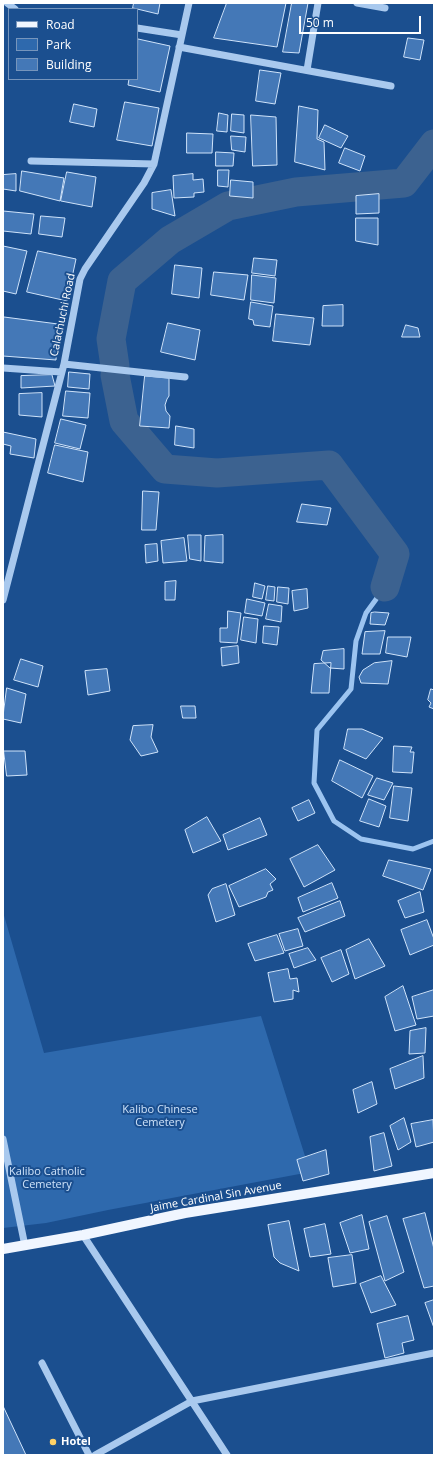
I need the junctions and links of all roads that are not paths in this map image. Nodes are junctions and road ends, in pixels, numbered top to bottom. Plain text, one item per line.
1 (189, 3) edge
2 (318, 3) edge
3 (357, 3) edge
4 (385, 8) dead end
5 (138, 28) edge
6 (182, 35) junction
7 (179, 47) junction
8 (307, 70) junction
9 (391, 86) dead end
10 (31, 161) dead end
11 (154, 164) junction
12 (64, 364) junction
13 (3, 368) edge
14 (62, 372) junction
15 (185, 377) dead end
16 (3, 600) edge
17 (3, 1139) edge
18 (434, 1173) edge
19 (83, 1235) junction
20 (25, 1246) junction
21 (3, 1249) edge
22 (434, 1353) edge
23 (42, 1363) dead end
24 (192, 1401) junction
25 (89, 1455) edge
26 (95, 1455) edge
27 (227, 1455) edge

1 - 6 street, Calachuchi Road
2 - 8 street
3 - 4 street
5 - 6 street
6 - 7 street, Calachuchi Road
7 - 8 street
7 - 11 street, Calachuchi Road
8 - 9 street
10 - 11 street
11 - 12 street, Calachuchi Road
12 - 14 street, Calachuchi Road
12 - 15 street
13 - 14 street
14 - 16 street, Calachuchi Road
17 - 20 street
18 - 19 main road, Jaime Cardinal Sin Avenue
19 - 20 main road, Jaime Cardinal Sin Avenue
19 - 24 street
20 - 21 main road, Jaime Cardinal Sin Avenue
22 - 24 street
23 - 25 street
24 - 26 street
24 - 27 street

